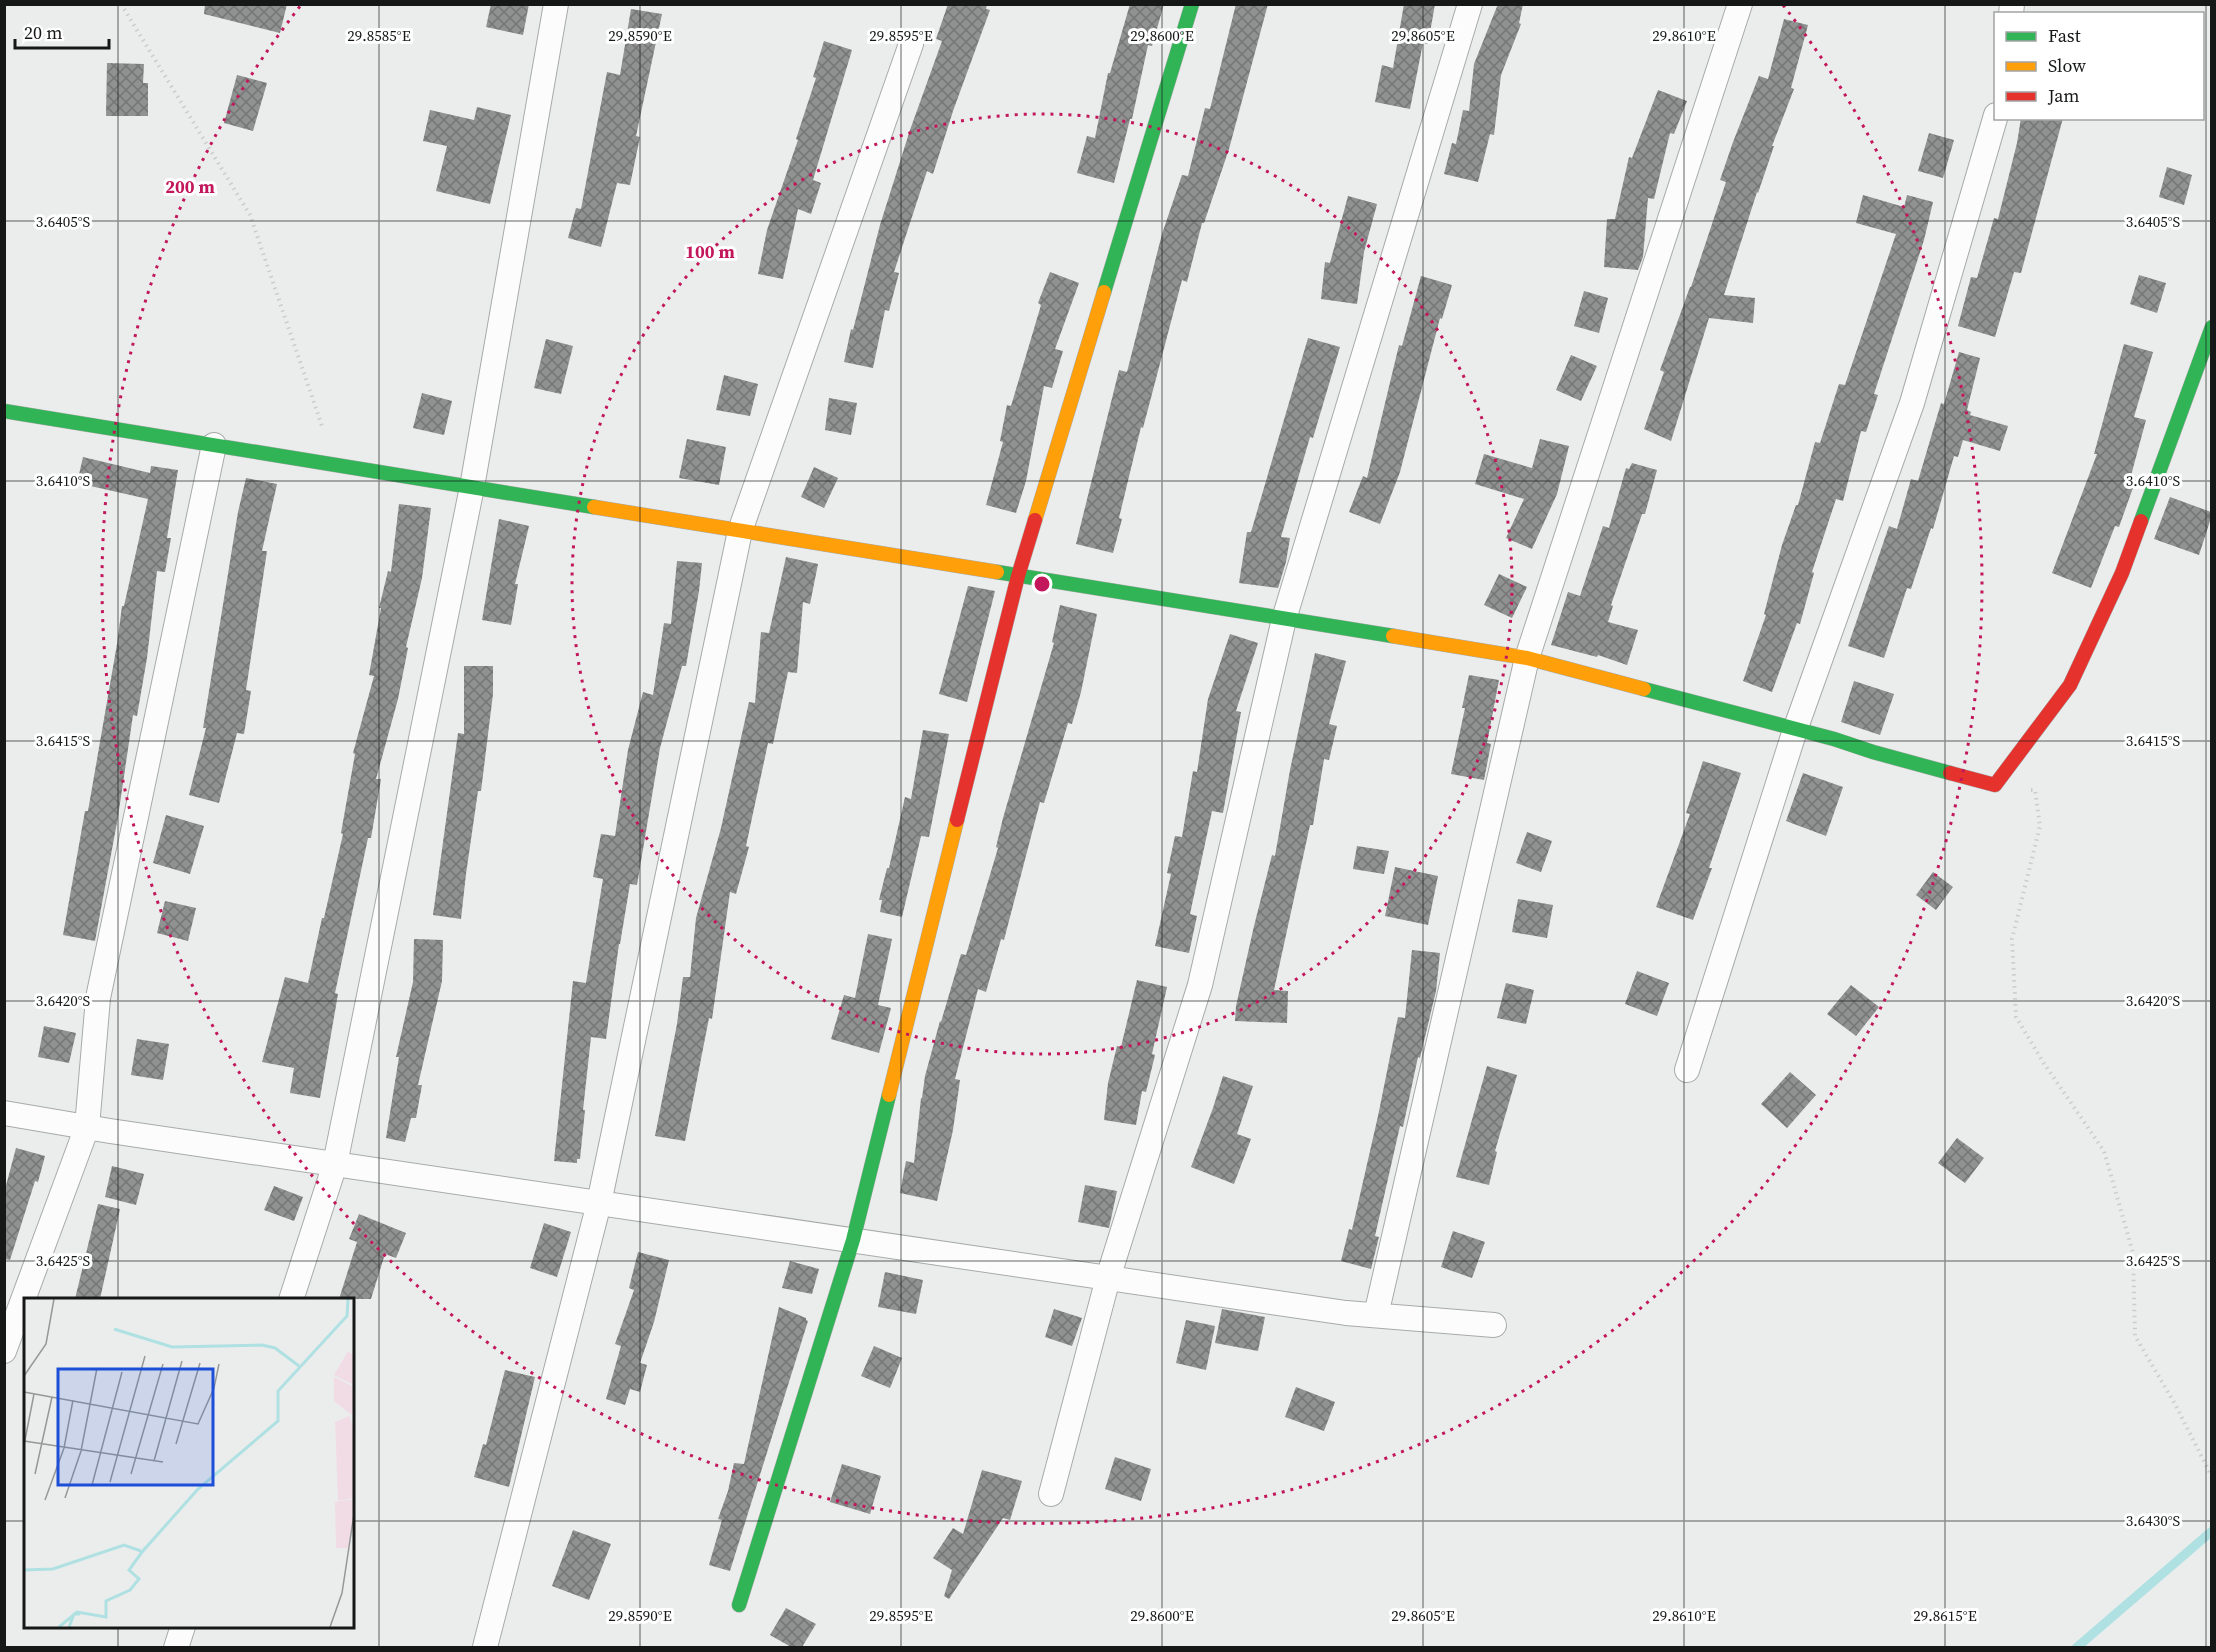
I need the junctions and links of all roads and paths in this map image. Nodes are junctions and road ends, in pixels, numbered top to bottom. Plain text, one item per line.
1 (121, 4) edge
2 (556, 4) edge
3 (1192, 4) edge
4 (1470, 4) edge
5 (1740, 4) edge
6 (911, 44) dead end
7 (1994, 118) edge
8 (2211, 327) edge
9 (4, 411) edge
10 (214, 445) junction
11 (335, 465) junction
12 (472, 488) junction
13 (740, 531) junction
14 (1018, 576) junction
15 (1284, 619) junction
16 (1527, 658) junction
17 (1796, 730) junction
18 (1995, 785) junction
19 (1687, 1070) dead end
20 (4, 1113) edge
21 (87, 1127) junction
22 (335, 1164) junction
23 (599, 1203) junction
24 (853, 1240) junction
25 (1108, 1278) junction
26 (291, 1298) edge
27 (1376, 1315) junction
28 (1494, 1325) dead end
29 (4, 1352) edge
30 (2211, 1477) edge
31 (1051, 1494) dead end
32 (739, 1605) dead end
33 (182, 1628) edge
34 (176, 1647) edge
35 (485, 1647) edge

1 - 11 path
2 - 12 street
3 - 14 street
4 - 15 street
5 - 16 street
6 - 13 street
7 - 17 street
8 - 18 street
9 - 10 street
10 - 11 street
10 - 21 street
11 - 12 street
12 - 13 street
12 - 22 street
13 - 14 street
13 - 23 street
14 - 15 street
14 - 24 street
15 - 16 street
15 - 25 street
16 - 17 street
16 - 27 street
17 - 18 street
17 - 19 street
18 - 30 path
20 - 21 street
21 - 22 street
21 - 29 street
22 - 23 street
22 - 26 street
23 - 24 street
23 - 35 street
24 - 25 street
24 - 32 street
25 - 27 street
25 - 31 street
27 - 28 street
33 - 34 street

